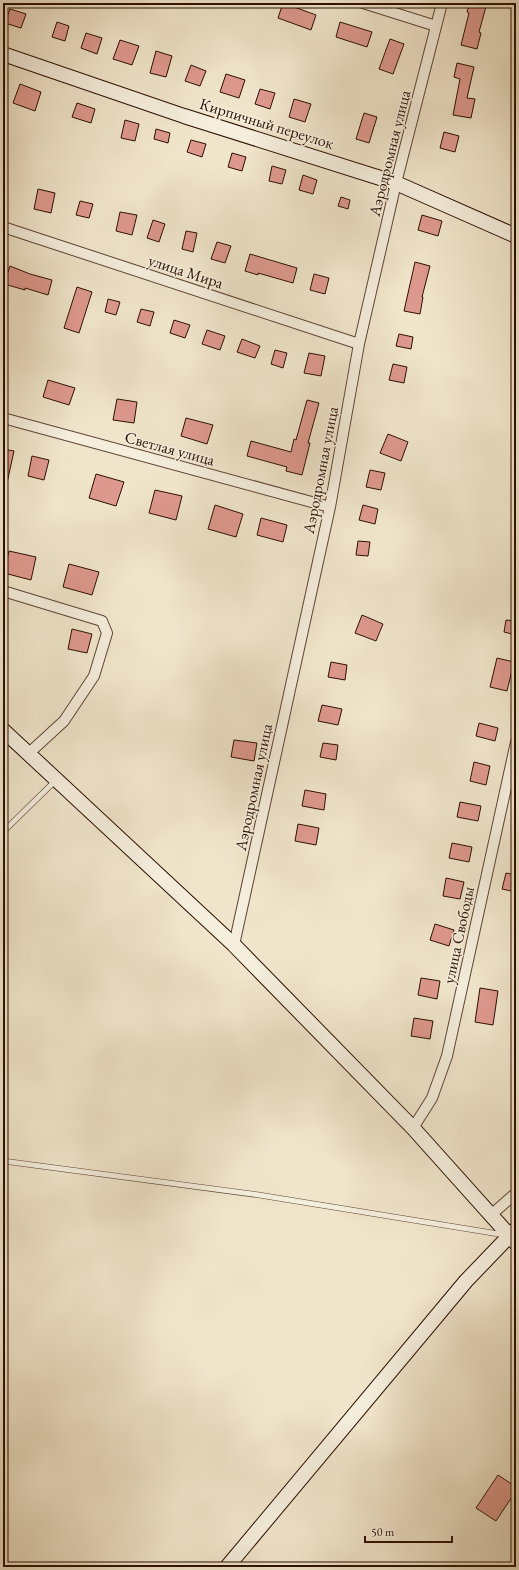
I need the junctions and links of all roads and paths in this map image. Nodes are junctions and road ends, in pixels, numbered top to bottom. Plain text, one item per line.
1 (363, 3) edge
2 (442, 3) edge
3 (436, 26) junction
4 (3, 54) edge
5 (396, 183) junction
6 (3, 227) edge
7 (516, 236) edge
8 (360, 344) junction
9 (3, 418) edge
10 (330, 507) junction
11 (3, 591) edge
12 (3, 730) edge
13 (516, 742) edge
14 (28, 754) junction
15 (56, 780) junction
16 (3, 832) edge
17 (234, 944) junction
18 (413, 1128) junction
19 (3, 1161) edge
20 (516, 1193) edge
21 (491, 1215) junction
22 (514, 1236) edge
23 (227, 1567) edge

1 - 3 street
2 - 3 street, Аэродромная улица
3 - 5 street, Аэродромная улица
4 - 5 street, Кирпичный переулок
5 - 7 street, Кирпичный переулок
5 - 8 street, Аэродромная улица
6 - 8 street, улица Мира
8 - 10 street, Аэродромная улица
9 - 10 street, Светлая улица
10 - 17 street, Аэродромная улица
11 - 14 street
12 - 14 street
13 - 18 street, улица Свободы
14 - 15 street
15 - 16 lane
15 - 17 street
17 - 18 street
18 - 21 street
19 - 22 lane
20 - 21 street
21 - 22 street
22 - 23 street

